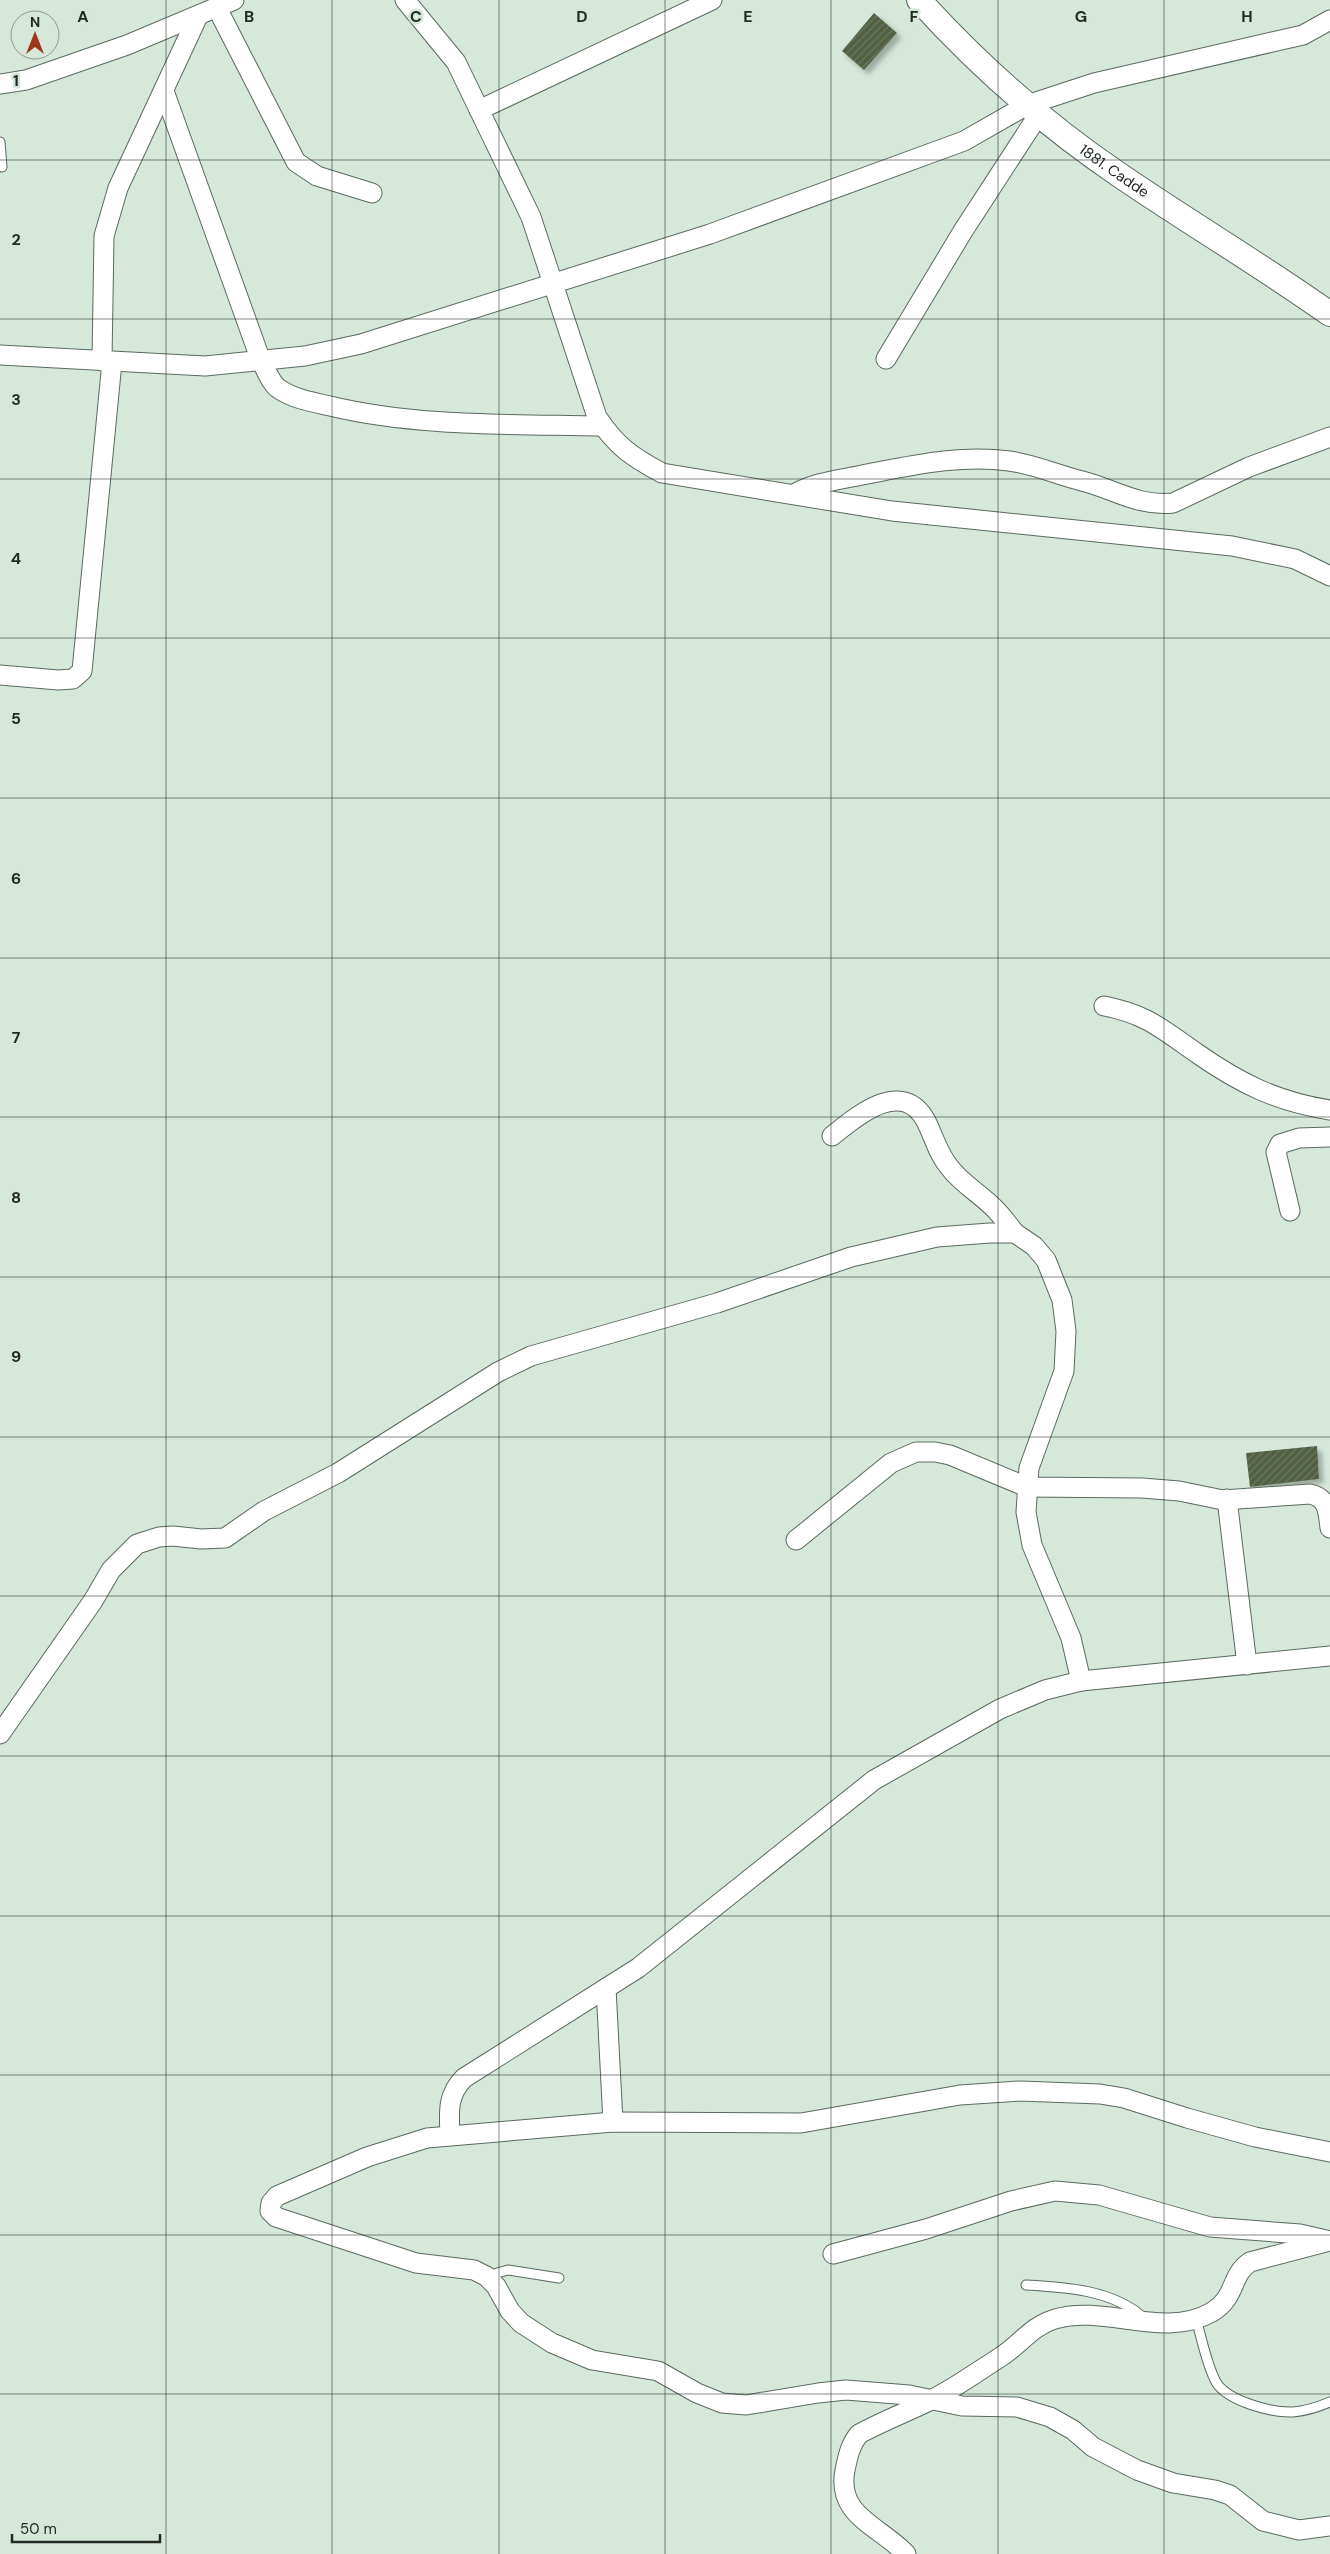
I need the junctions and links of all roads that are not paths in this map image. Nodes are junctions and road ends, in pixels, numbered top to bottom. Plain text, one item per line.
1 (405, 0) edge
2 (712, 0) edge
3 (919, 0) edge
4 (225, 4) edge
5 (198, 16) junction
6 (1330, 20) edge
7 (0, 84) edge
8 (164, 91) junction
9 (479, 110) junction
10 (1033, 110) junction
11 (0, 142) edge
12 (2, 167) dead end
13 (372, 193) dead end
14 (552, 283) junction
15 (1330, 314) edge
16 (0, 356) edge
17 (886, 360) dead end
18 (107, 361) junction
19 (261, 361) junction
20 (602, 426) junction
21 (1330, 437) edge
22 (794, 493) junction
23 (1160, 505) junction
24 (1160, 537) junction
25 (1330, 576) edge
26 (0, 675) edge
27 (1104, 1006) dead end
28 (1330, 1110) edge
29 (832, 1136) dead end
30 (1330, 1137) edge
31 (1290, 1211) dead end
32 (1015, 1234) junction
33 (1027, 1487) junction
34 (1227, 1499) junction
35 (1330, 1528) edge
36 (796, 1540) dead end
37 (1330, 1656) edge
38 (1247, 1665) junction
39 (1081, 1681) junction
40 (0, 1734) edge
41 (606, 1988) junction
42 (613, 2122) junction
43 (450, 2135) junction
44 (1330, 2152) edge
45 (1330, 2241) edge
46 (833, 2254) dead end
47 (486, 2276) junction
48 (559, 2278) dead end
49 (1026, 2285) dead end
50 (1196, 2319) junction
51 (1147, 2322) junction
52 (931, 2400) junction
53 (1330, 2402) edge
54 (1330, 2526) edge
55 (906, 2554) edge

1 - 9 street
2 - 9 street
3 - 10 street, 1881. Cadde
4 - 5 street
4 - 13 street
5 - 7 street
5 - 8 street
6 - 10 street
8 - 18 street
8 - 19 street
9 - 14 street
10 - 14 street
10 - 15 street, 1881. Cadde
10 - 17 street
11 - 12 lane
14 - 19 street
14 - 20 street
16 - 18 street
18 - 19 street
18 - 26 street
19 - 20 street
20 - 22 street
21 - 23 street
22 - 23 street
22 - 24 street
23 - 24 street
24 - 25 street
27 - 28 street
29 - 32 street
30 - 31 street
32 - 33 street
32 - 40 street
33 - 34 street
33 - 36 street
33 - 39 street
34 - 35 street
34 - 38 street
37 - 38 street
38 - 39 street
39 - 41 street
41 - 42 street
41 - 43 street
42 - 43 street
42 - 44 street
43 - 47 street
45 - 46 street
45 - 50 street
47 - 48 lane
47 - 52 street
49 - 51 lane
50 - 51 street
50 - 53 lane
51 - 52 street
52 - 54 street
52 - 55 street

